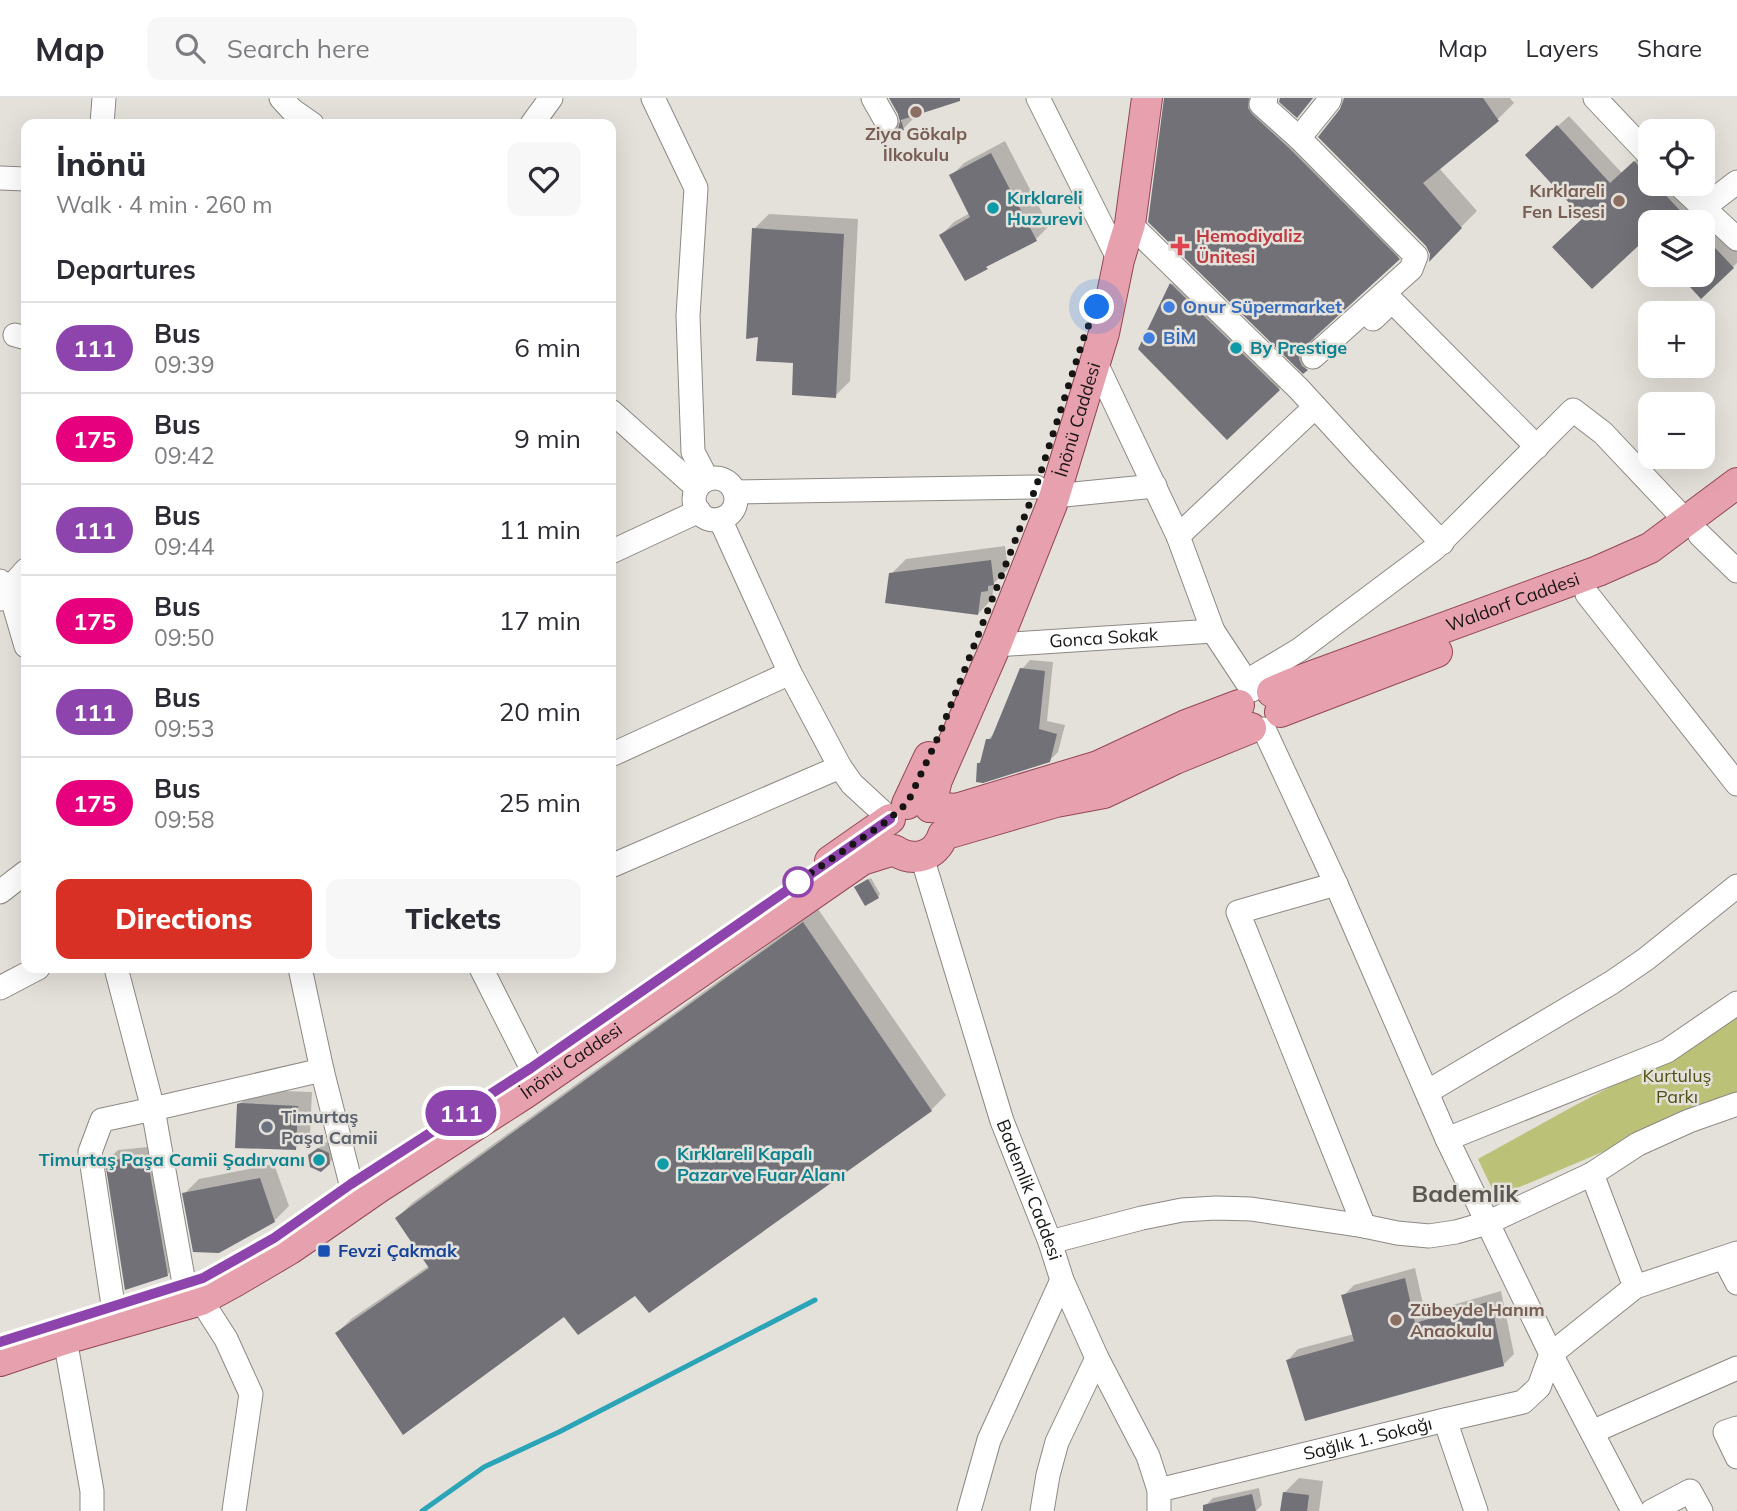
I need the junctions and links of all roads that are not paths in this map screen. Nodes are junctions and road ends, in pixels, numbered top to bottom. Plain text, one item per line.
1 (104, 98) edge
2 (281, 98) edge
3 (551, 98) edge
4 (653, 98) edge
5 (873, 98) edge
6 (1038, 98) edge
7 (1147, 98) edge
8 (1266, 98) edge
9 (1330, 98) edge
10 (1595, 98) edge
11 (102, 119) edge
12 (305, 119) edge
13 (536, 119) edge
14 (886, 121) dead end
15 (1299, 138) junction
16 (1638, 143) edge
17 (0, 178) edge
18 (21, 180) edge
19 (1737, 182) edge
20 (1690, 196) edge
21 (1703, 208) junction
22 (1130, 224) junction
23 (1737, 239) edge
24 (1119, 260) junction
25 (1313, 357) dead end
26 (1095, 360) junction
27 (1299, 389) junction
28 (1315, 407) junction
29 (616, 415) edge
30 (1537, 447) junction
31 (1737, 483) edge
32 (702, 484) junction
33 (1154, 486) junction
34 (1045, 491) junction
35 (735, 492) junction
36 (1737, 507) edge
37 (710, 515) junction
38 (1693, 528) junction
39 (1178, 536) junction
40 (1442, 543) junction
41 (616, 550) edge
42 (1737, 572) edge
43 (21, 574) edge
44 (3, 589) edge
45 (1587, 594) junction
46 (1213, 631) junction
47 (21, 634) edge
48 (996, 645) junction
49 (790, 673) junction
50 (1258, 705) junction
51 (616, 753) edge
52 (840, 767) junction
53 (1737, 784) edge
54 (909, 810) junction
55 (925, 846) junction
56 (616, 864) edge
57 (21, 876) edge
58 (1336, 884) junction
59 (1737, 886) edge
60 (0, 892) edge
61 (28, 973) edge
62 (117, 973) edge
63 (301, 973) edge
64 (484, 973) edge
65 (0, 988) edge
66 (1737, 1003) edge
67 (531, 1068) junction
68 (322, 1070) junction
69 (1427, 1092) junction
70 (1737, 1104) edge
71 (153, 1109) junction
72 (1447, 1139) junction
73 (1592, 1174) junction
74 (351, 1184) junction
75 (1487, 1223) junction
76 (1364, 1226) junction
77 (1050, 1242) junction
78 (1730, 1256) edge
79 (1062, 1280) junction
80 (1737, 1283) edge
81 (1635, 1287) junction
82 (192, 1292) junction
83 (113, 1305) junction
84 (65, 1339) junction
85 (0, 1342) edge
86 (1552, 1354) junction
87 (1097, 1358) junction
88 (0, 1361) edge
89 (1737, 1368) edge
90 (1444, 1420) junction
91 (1737, 1428) edge
92 (1592, 1432) junction
93 (1737, 1457) edge
94 (1159, 1501) edge
95 (92, 1511) edge
96 (234, 1511) edge
97 (969, 1511) edge
98 (1042, 1511) edge
99 (1476, 1511) edge
100 (1633, 1511) edge
101 (1652, 1511) edge
102 (1701, 1511) edge

1 - 11 street
2 - 12 street
3 - 13 street
4 - 32 street
5 - 14 street
6 - 24 street
7 - 22 main road
8 - 15 street
9 - 15 street
10 - 16 street
15 - 25 street
17 - 18 street
19 - 21 street
20 - 21 street
21 - 23 street
22 - 24 main road
22 - 27 street
24 - 26 main road, İnönü Caddesi
24 - 34 main road, İnönü Caddesi
26 - 33 street
26 - 34 main road, İnönü Caddesi
27 - 28 street
27 - 30 street
28 - 39 street
28 - 40 street
29 - 32 street
30 - 38 street
30 - 40 street
31 - 38 main road, Waldorf Caddesi
32 - 35 street
32 - 37 street
33 - 34 street
33 - 39 street
34 - 35 street
34 - 48 main road, İnönü Caddesi
34 - 54 main road, İnönü Caddesi
35 - 37 street
36 - 38 main road, Waldorf Caddesi
37 - 41 street
37 - 49 street
38 - 42 street
38 - 45 main road, Waldorf Caddesi
38 - 50 main road, Waldorf Caddesi
39 - 46 street
40 - 50 street
43 - 44 street
44 - 47 street
45 - 50 main road, Waldorf Caddesi
45 - 53 street
46 - 48 street, Gonca Sokak
46 - 50 street
48 - 54 main road, İnönü Caddesi
49 - 51 street
49 - 52 street
50 - 54 main road, Waldorf Caddesi
50 - 55 main road, Waldorf Caddesi
50 - 58 street
52 - 54 street
52 - 56 street
54 - 55 main road
54 - 55 main road
54 - 67 main road, İnönü Caddesi
55 - 77 street, Bademlik Caddesi
55 - 82 main road, İnönü Caddesi
57 - 60 street
58 - 69 street
58 - 76 street
59 - 69 street
61 - 65 street
62 - 71 street
63 - 68 street
64 - 67 street
66 - 72 street
67 - 74 main road, İnönü Caddesi
68 - 71 street
68 - 74 street
69 - 72 street
70 - 73 street
71 - 82 street
71 - 83 street
72 - 75 street
73 - 75 street
73 - 81 street
74 - 82 main road, İnönü Caddesi
75 - 76 street
75 - 86 street
76 - 77 street
77 - 79 street, Bademlik Caddesi
78 - 80 street
78 - 81 street
79 - 87 street, Bademlik Caddesi
79 - 97 street
81 - 86 street
82 - 83 main road, İnönü Caddesi
82 - 84 main road, İnönü Caddesi
82 - 96 street
83 - 85 main road, İnönü Caddesi
84 - 88 main road, İnönü Caddesi
84 - 95 street
86 - 90 street, Sağlık 1. Sokağı
86 - 92 street
87 - 94 street, Bademlik Caddesi
87 - 98 street
89 - 92 street
90 - 94 street, Sağlık 1. Sokağı
90 - 99 street
91 - 93 street
92 - 100 street
101 - 102 street

